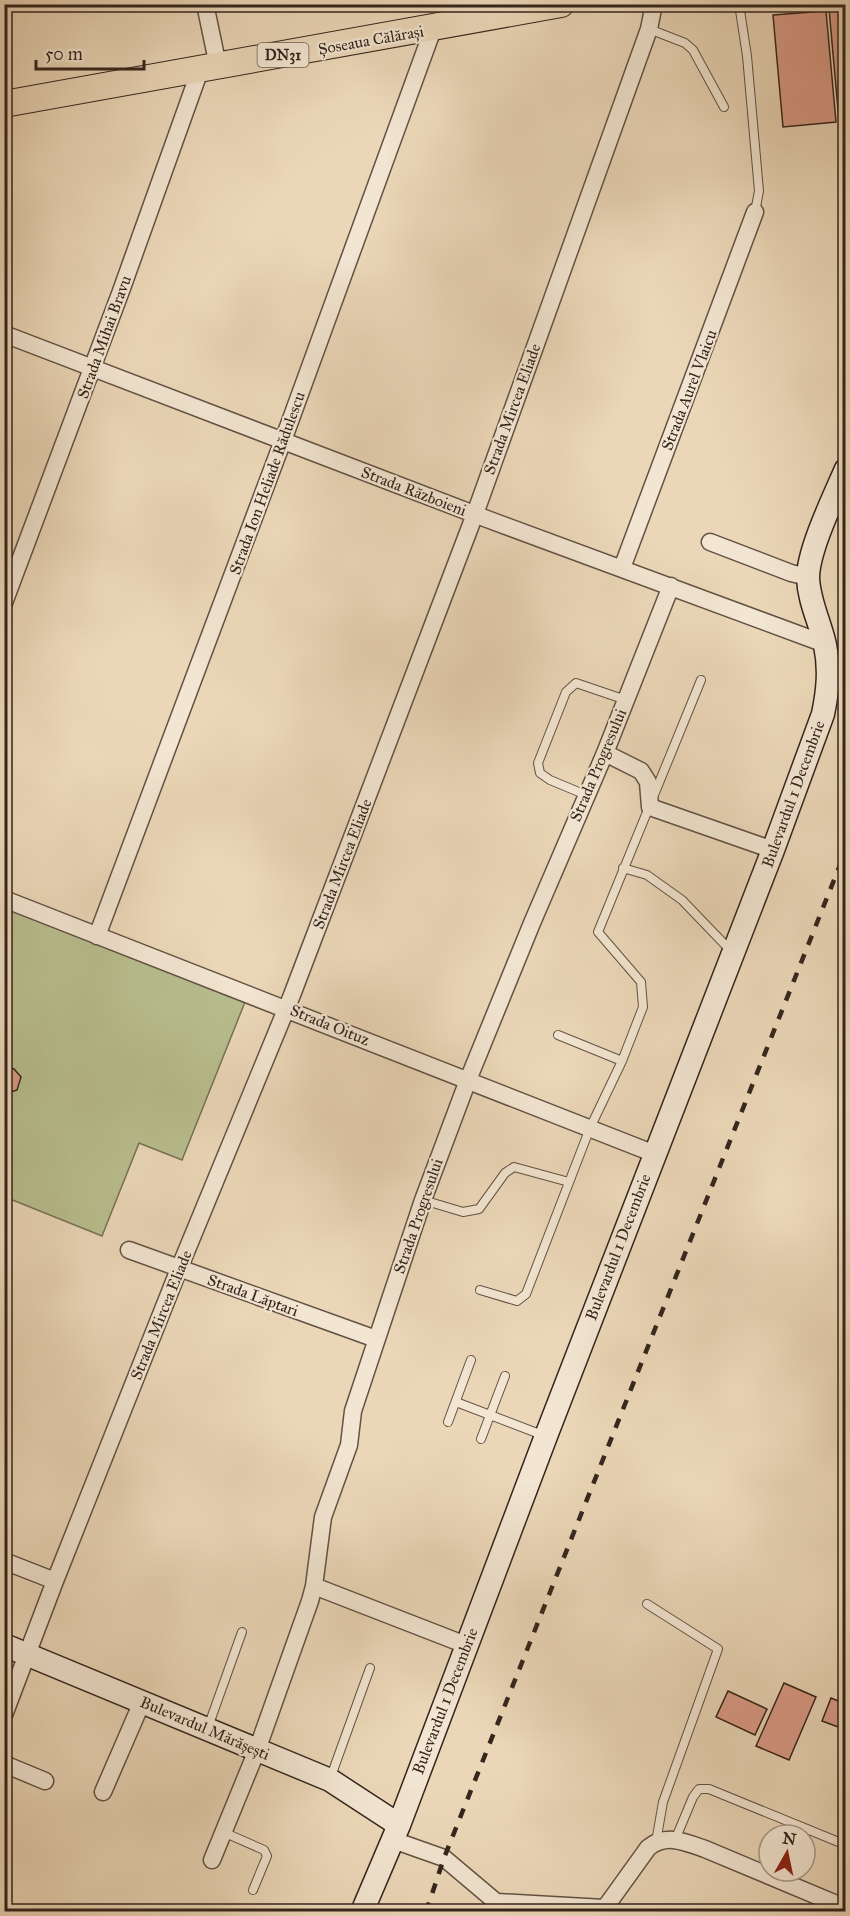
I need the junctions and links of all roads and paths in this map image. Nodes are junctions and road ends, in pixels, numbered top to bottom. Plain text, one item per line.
1 (205, 4) edge
2 (561, 4) edge
3 (654, 4) edge
4 (740, 4) edge
5 (433, 29) junction
6 (650, 29) junction
7 (209, 68) junction
8 (4, 104) edge
9 (724, 107) dead end
10 (755, 212) joint
11 (4, 334) edge
12 (92, 368) junction
13 (283, 440) junction
14 (846, 469) edge
15 (475, 514) junction
16 (710, 542) dead end
17 (622, 568) junction
18 (808, 577) junction
19 (670, 586) junction
20 (4, 603) edge
21 (825, 644) junction
22 (701, 680) dead end
23 (626, 700) junction
24 (605, 753) junction
25 (586, 795) junction
26 (650, 807) junction
27 (772, 850) junction
28 (623, 868) junction
29 (4, 899) edge
30 (97, 936) junction
31 (732, 952) junction
32 (287, 1008) junction
33 (558, 1035) dead end
34 (622, 1061) junction
35 (468, 1080) junction
36 (590, 1128) junction
37 (655, 1154) junction
38 (569, 1182) junction
39 (423, 1200) junction
40 (129, 1250) dead end
41 (179, 1269) junction
42 (480, 1290) dead end
43 (376, 1339) junction
44 (471, 1360) dead end
45 (505, 1376) dead end
46 (456, 1402) junction
47 (490, 1416) junction
48 (448, 1422) dead end
49 (546, 1436) junction
50 (481, 1439) dead end
51 (4, 1561) edge
52 (55, 1581) junction
53 (314, 1586) junction
54 (647, 1604) dead end
55 (242, 1632) dead end
56 (4, 1646) edge
57 (466, 1646) junction
58 (28, 1654) junction
59 (370, 1668) dead end
60 (142, 1702) junction
61 (4, 1715) edge
62 (208, 1728) junction
63 (257, 1750) junction
64 (4, 1764) edge
65 (330, 1780) junction
66 (45, 1781) dead end
67 (103, 1792) dead end
68 (223, 1832) junction
69 (396, 1832) junction
70 (675, 1840) junction
71 (656, 1842) junction
72 (846, 1845) edge
73 (212, 1860) dead end
74 (253, 1890) dead end
75 (502, 1907) edge
76 (846, 1908) edge
77 (603, 1910) edge
78 (362, 1911) edge

1 - 7 street
2 - 5 main road, Șoseaua Călărași / DN31
3 - 6 street, Strada Mircea Eliade
4 - 10 lane
5 - 7 main road, Șoseaua Călărași / DN31
5 - 13 street, Strada Ion Heliade Rădulescu
6 - 9 lane
6 - 15 street, Strada Mircea Eliade
7 - 8 main road, Șoseaua Călărași / DN31
7 - 12 street, Strada Mihai Bravu
10 - 17 street, Strada Aurel Vlaicu
11 - 12 street, Strada Războieni
12 - 13 street, Strada Războieni
12 - 20 street, Strada Mihai Bravu
13 - 15 street, Strada Războieni
13 - 30 street, Strada Ion Heliade Rădulescu
14 - 18 street, Bulevardul 1 Decembrie
15 - 17 street, Strada Războieni
15 - 32 street, Strada Mircea Eliade
16 - 18 street
17 - 19 street, Strada Războieni
18 - 21 street, Bulevardul 1 Decembrie
19 - 21 street, Strada Războieni
19 - 23 street, Strada Progresului
21 - 27 street, Bulevardul 1 Decembrie
22 - 26 lane
23 - 24 street, Strada Progresului
23 - 25 lane
24 - 25 street, Strada Progresului
24 - 26 street
25 - 35 street, Strada Progresului
26 - 27 street
26 - 28 lane
27 - 31 street, Bulevardul 1 Decembrie
28 - 31 lane
28 - 34 lane
29 - 30 street, Strada Oituz
30 - 32 street, Strada Oituz
31 - 37 street, Bulevardul 1 Decembrie
32 - 35 street, Strada Oituz
32 - 41 street, Strada Mircea Eliade
33 - 34 lane
34 - 36 lane
35 - 36 street, Strada Oituz
35 - 39 street, Strada Progresului
36 - 37 street, Strada Oituz
36 - 38 lane
37 - 49 street, Bulevardul 1 Decembrie
38 - 39 lane
38 - 42 lane
39 - 43 street, Strada Progresului
40 - 41 street, Strada Lăptari
41 - 43 street, Strada Lăptari
41 - 52 street, Strada Mircea Eliade
43 - 53 street, Strada Progresului
44 - 46 lane
45 - 47 lane
46 - 47 lane
46 - 48 lane
47 - 49 lane
47 - 50 lane
49 - 57 street, Bulevardul 1 Decembrie
51 - 52 street
52 - 58 street, Strada Mircea Eliade
53 - 57 street
53 - 63 street, Strada Progresului
54 - 71 lane
55 - 62 lane
56 - 58 street, Bulevardul Mărășești
57 - 69 street, Bulevardul 1 Decembrie
58 - 60 street, Bulevardul Mărășești
58 - 61 street, Strada Mircea Eliade
59 - 65 lane
60 - 62 street, Bulevardul Mărășești
60 - 67 street
62 - 63 street, Bulevardul Mărășești
63 - 65 street, Bulevardul Mărășești
63 - 68 street, Strada Progresului
64 - 66 street
65 - 69 street, Bulevardul Mărășești
68 - 73 street, Strada Progresului
68 - 74 lane
69 - 75 street
69 - 78 street, Bulevardul 1 Decembrie
70 - 71 street
70 - 72 lane
70 - 76 street
71 - 77 street
75 - 77 street

